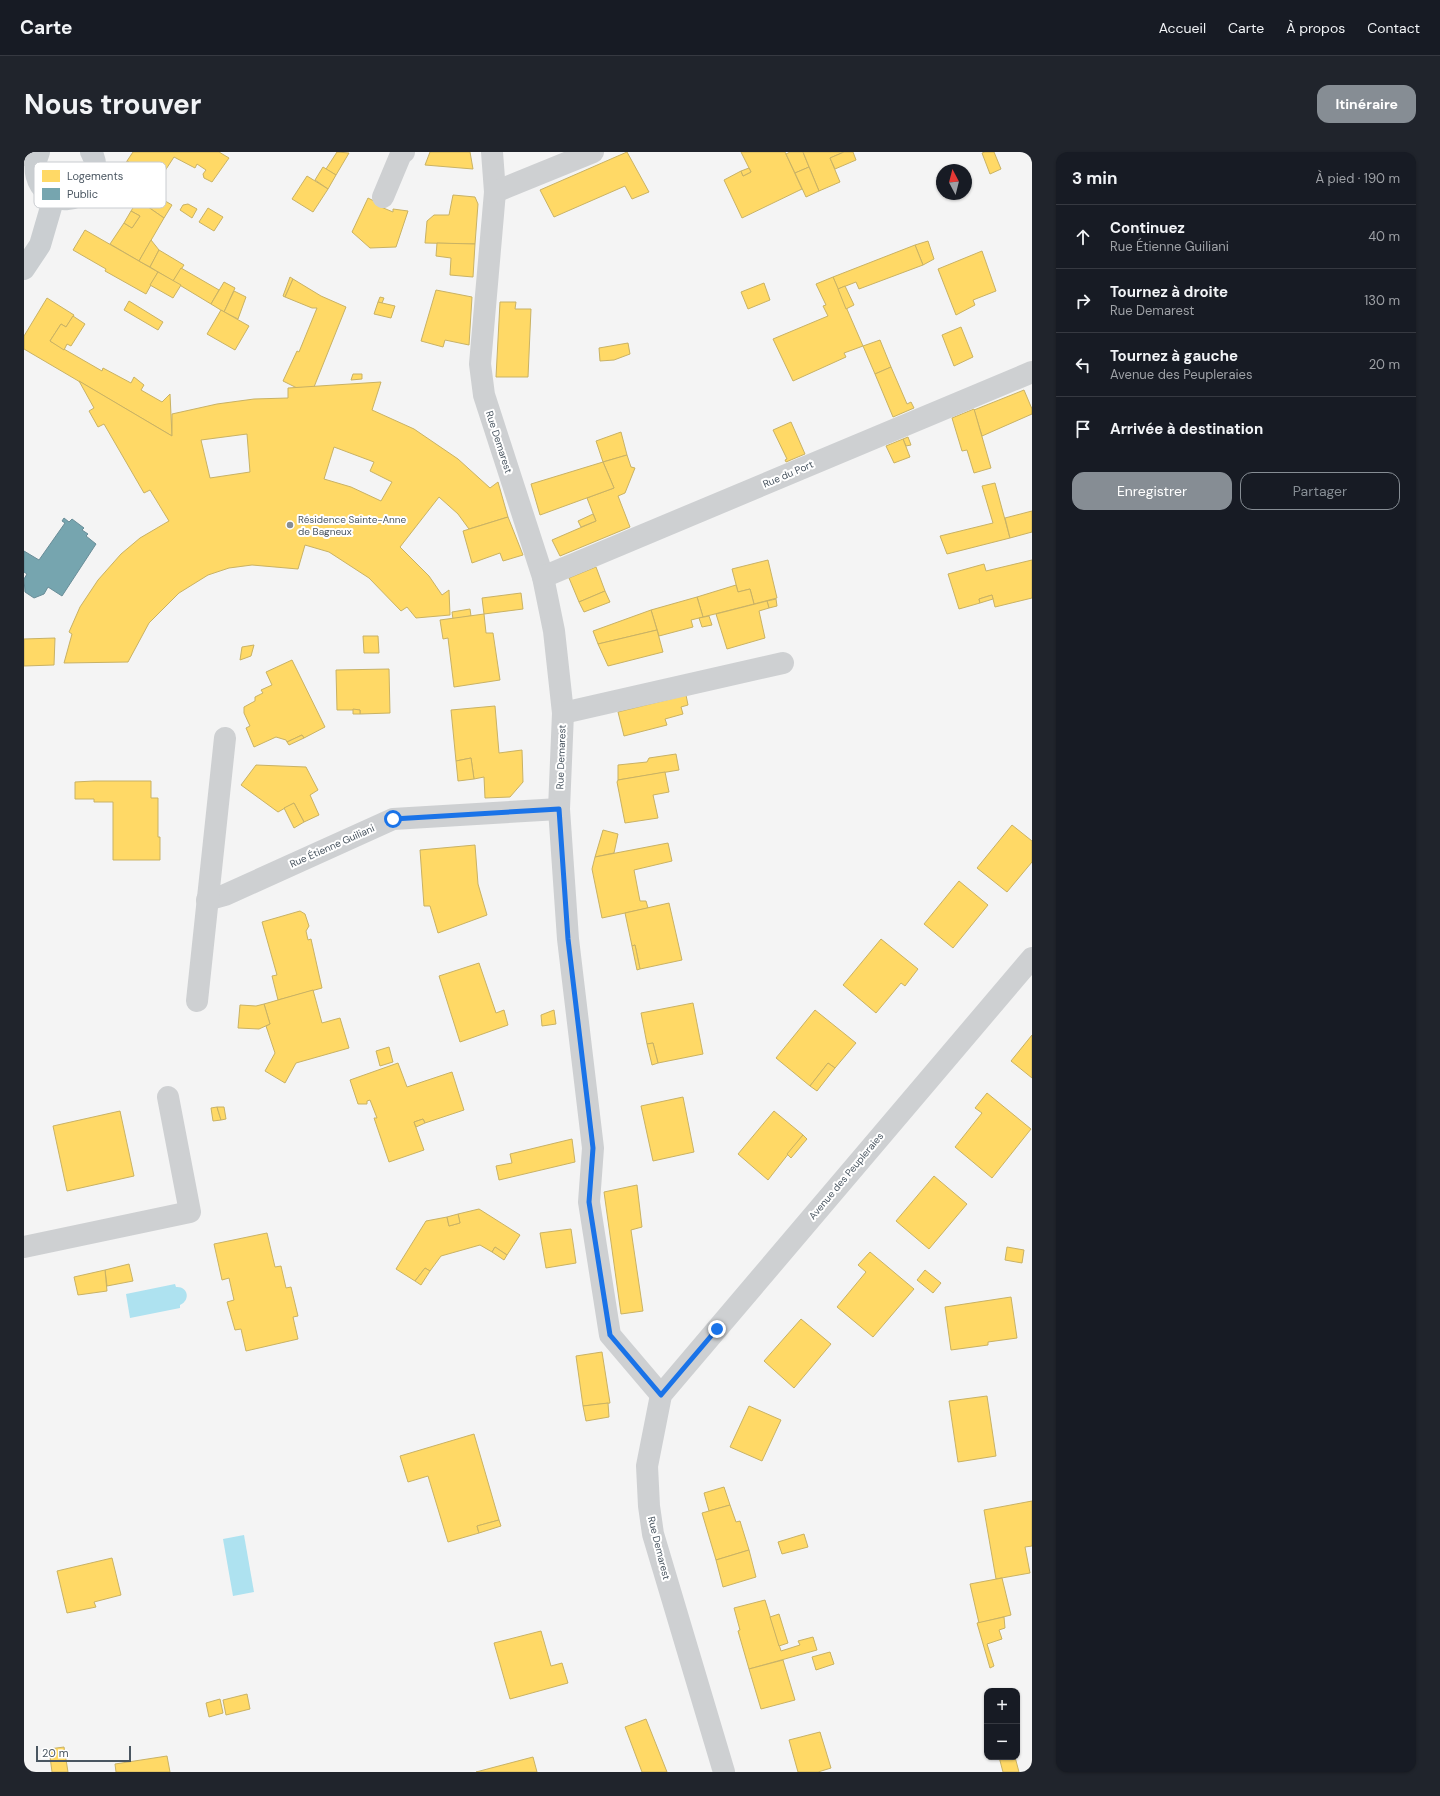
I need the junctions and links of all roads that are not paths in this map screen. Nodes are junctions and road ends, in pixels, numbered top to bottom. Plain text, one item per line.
1 (90, 152) edge
2 (404, 152) edge
3 (492, 152) edge
4 (593, 152) edge
5 (33, 155) edge
6 (95, 162) edge
7 (34, 168) edge
8 (495, 192) junction
9 (383, 197) dead end
10 (51, 208) edge
11 (24, 269) edge
12 (1032, 372) edge
13 (543, 577) junction
14 (783, 662) dead end
15 (563, 713) junction
16 (225, 738) dead end
17 (559, 809) junction
18 (206, 900) junction
19 (1032, 958) edge
20 (197, 1001) dead end
21 (168, 1097) dead end
22 (24, 1247) edge
23 (661, 1395) junction
24 (724, 1772) edge

1 - 6 main road
2 - 9 street
3 - 8 street, Rue Demarest
4 - 8 street
5 - 7 main road
8 - 13 street, Rue Demarest
10 - 11 main road
12 - 13 street, Rue du Port
13 - 15 street, Rue Demarest
14 - 15 street
15 - 17 street, Rue Demarest
16 - 18 street
17 - 18 street, Rue Étienne Guiliani
17 - 23 street, Rue Demarest
18 - 20 street
19 - 23 street, Avenue des Peupleraies
21 - 22 street
23 - 24 street, Rue Demarest

